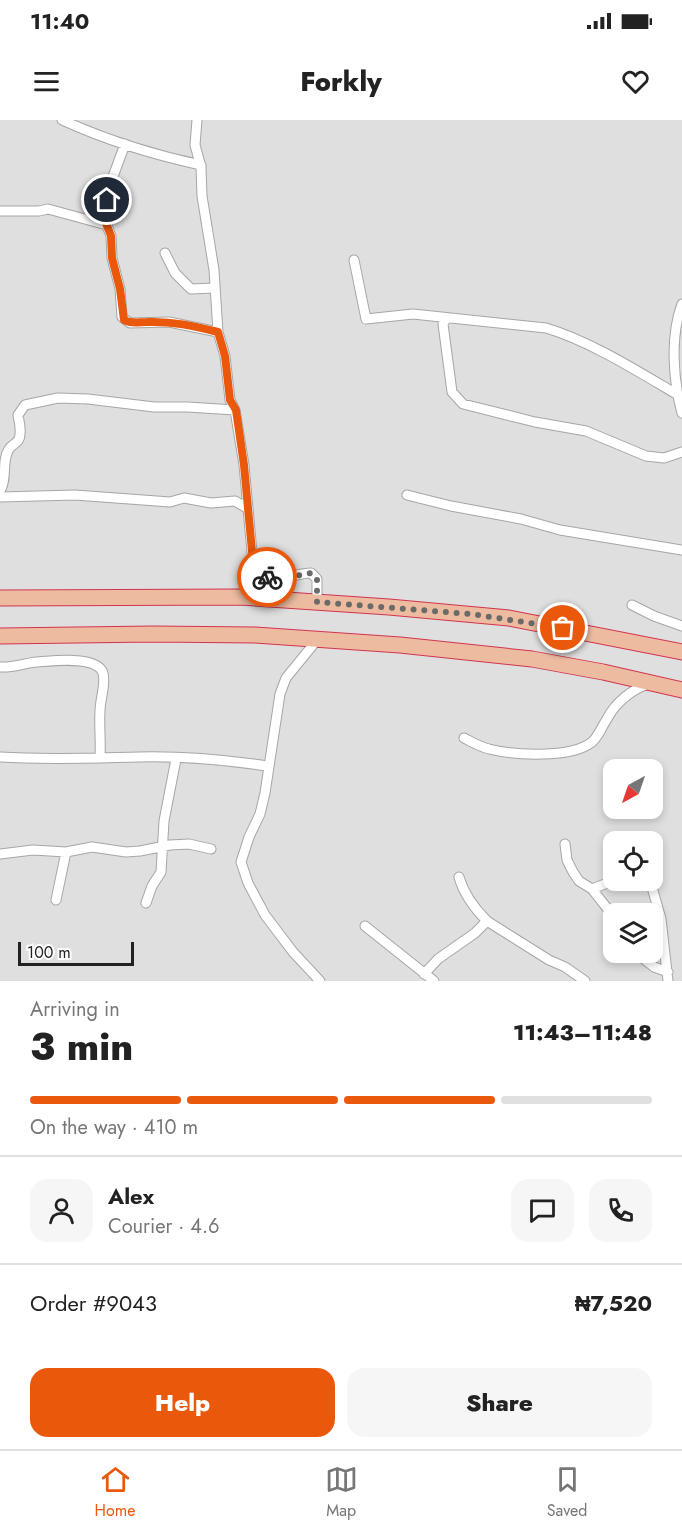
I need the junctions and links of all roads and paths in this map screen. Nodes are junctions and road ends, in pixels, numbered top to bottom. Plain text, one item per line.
1 (62, 120) edge
2 (197, 120) edge
3 (125, 144) junction
4 (201, 165) junction
5 (0, 211) edge
6 (107, 225) junction
7 (165, 253) dead end
8 (354, 260) dead end
9 (215, 288) junction
10 (682, 304) edge
11 (446, 319) junction
12 (218, 332) junction
13 (678, 395) junction
14 (236, 410) junction
15 (682, 413) edge
16 (682, 452) edge
17 (0, 491) edge
18 (407, 495) dead end
19 (0, 497) edge
20 (247, 508) junction
21 (682, 550) edge
22 (0, 598) edge
23 (317, 602) junction
24 (632, 604) dead end
25 (682, 626) edge
26 (0, 636) edge
27 (317, 640) junction
28 (682, 652) edge
29 (0, 668) edge
30 (631, 686) junction
31 (682, 690) edge
32 (464, 738) dead end
33 (0, 758) edge
34 (100, 758) junction
35 (176, 759) junction
36 (268, 766) junction
37 (565, 844) dead end
38 (163, 846) junction
39 (211, 849) dead end
40 (66, 852) junction
41 (0, 854) edge
42 (459, 878) dead end
43 (603, 885) edge
44 (592, 889) junction
45 (653, 891) edge
46 (56, 900) dead end
47 (146, 903) dead end
48 (603, 903) edge
49 (487, 921) junction
50 (365, 926) dead end
51 (649, 963) edge
52 (424, 974) junction
53 (668, 977) edge
54 (320, 981) edge
55 (434, 981) edge
56 (585, 981) edge

1 - 3 street
2 - 4 street
3 - 4 street
3 - 6 street
4 - 9 street
5 - 6 street
6 - 12 street
7 - 9 street
8 - 11 street
9 - 12 street
10 - 13 street
11 - 13 street
11 - 16 street
12 - 14 street
13 - 15 street
14 - 17 street
14 - 20 street
18 - 21 street
19 - 20 street
20 - 23 street
22 - 23 highway
23 - 28 highway
24 - 25 street
26 - 27 highway
27 - 30 highway
27 - 36 street
29 - 34 street
30 - 31 highway
30 - 32 street
33 - 34 street
34 - 35 street
35 - 36 street
35 - 38 street
36 - 54 street
37 - 44 street
38 - 39 street
38 - 40 street
38 - 47 street
40 - 41 street
40 - 46 street
42 - 49 street
43 - 44 street
44 - 48 street
45 - 53 street
49 - 52 street
49 - 56 street
50 - 52 street
51 - 53 street
52 - 55 street

